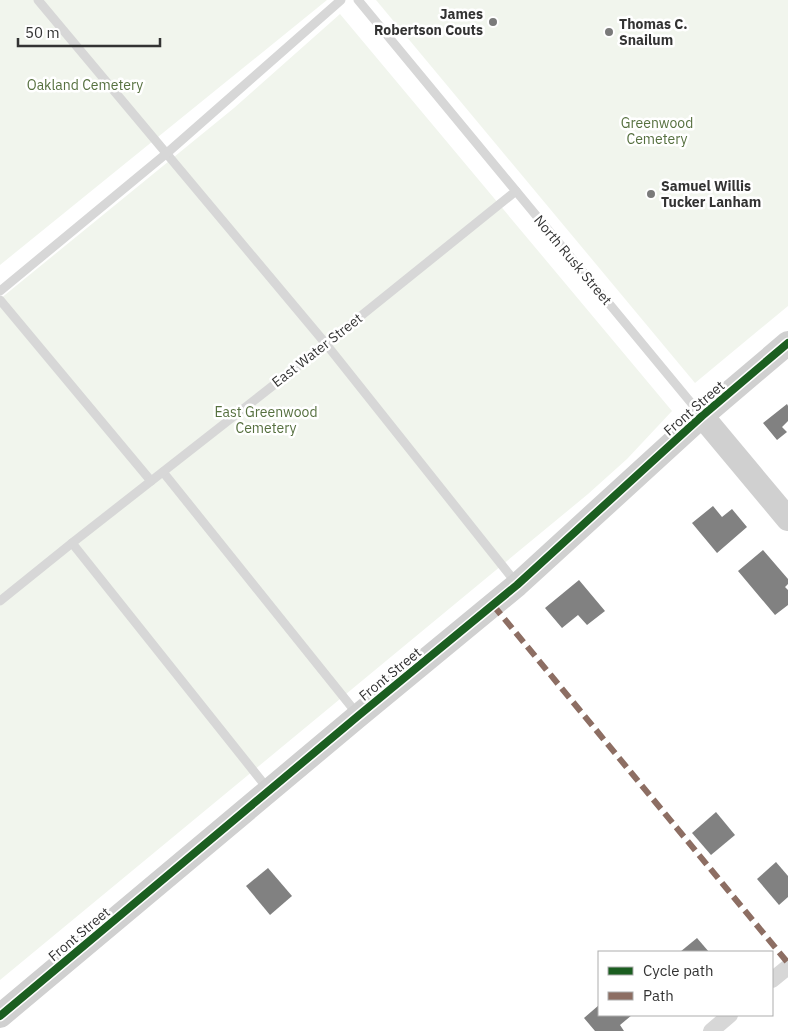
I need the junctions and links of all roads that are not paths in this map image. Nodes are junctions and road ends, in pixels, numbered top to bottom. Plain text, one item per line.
1 (38, 0) edge
2 (341, 0) edge
3 (358, 0) edge
4 (167, 153) junction
5 (516, 192) junction
6 (0, 292) edge
7 (0, 300) edge
8 (788, 343) edge
9 (326, 344) junction
10 (702, 416) junction
11 (162, 472) junction
12 (151, 481) junction
13 (788, 519) edge
14 (72, 543) junction
15 (518, 584) junction
16 (0, 601) edge
17 (358, 716) junction
18 (270, 791) junction
19 (788, 967) edge
20 (773, 979) edge
21 (0, 1016) edge
22 (729, 1016) edge
23 (711, 1031) edge

1 - 4 lane
2 - 4 lane
3 - 5 lane, North Rusk Street
4 - 6 lane
4 - 9 lane
5 - 9 lane, East Water Street
5 - 10 lane, North Rusk Street
7 - 12 lane
8 - 10 street, Front Street
9 - 11 lane, East Water Street
9 - 15 lane
10 - 13 street, North Rusk Street
10 - 15 street, Front Street
11 - 12 lane, East Water Street
11 - 17 lane
12 - 14 lane, East Water Street
14 - 16 lane, East Water Street
14 - 18 lane
15 - 17 street, Front Street
17 - 18 street, Front Street
18 - 21 street, Front Street
19 - 20 street
22 - 23 street

